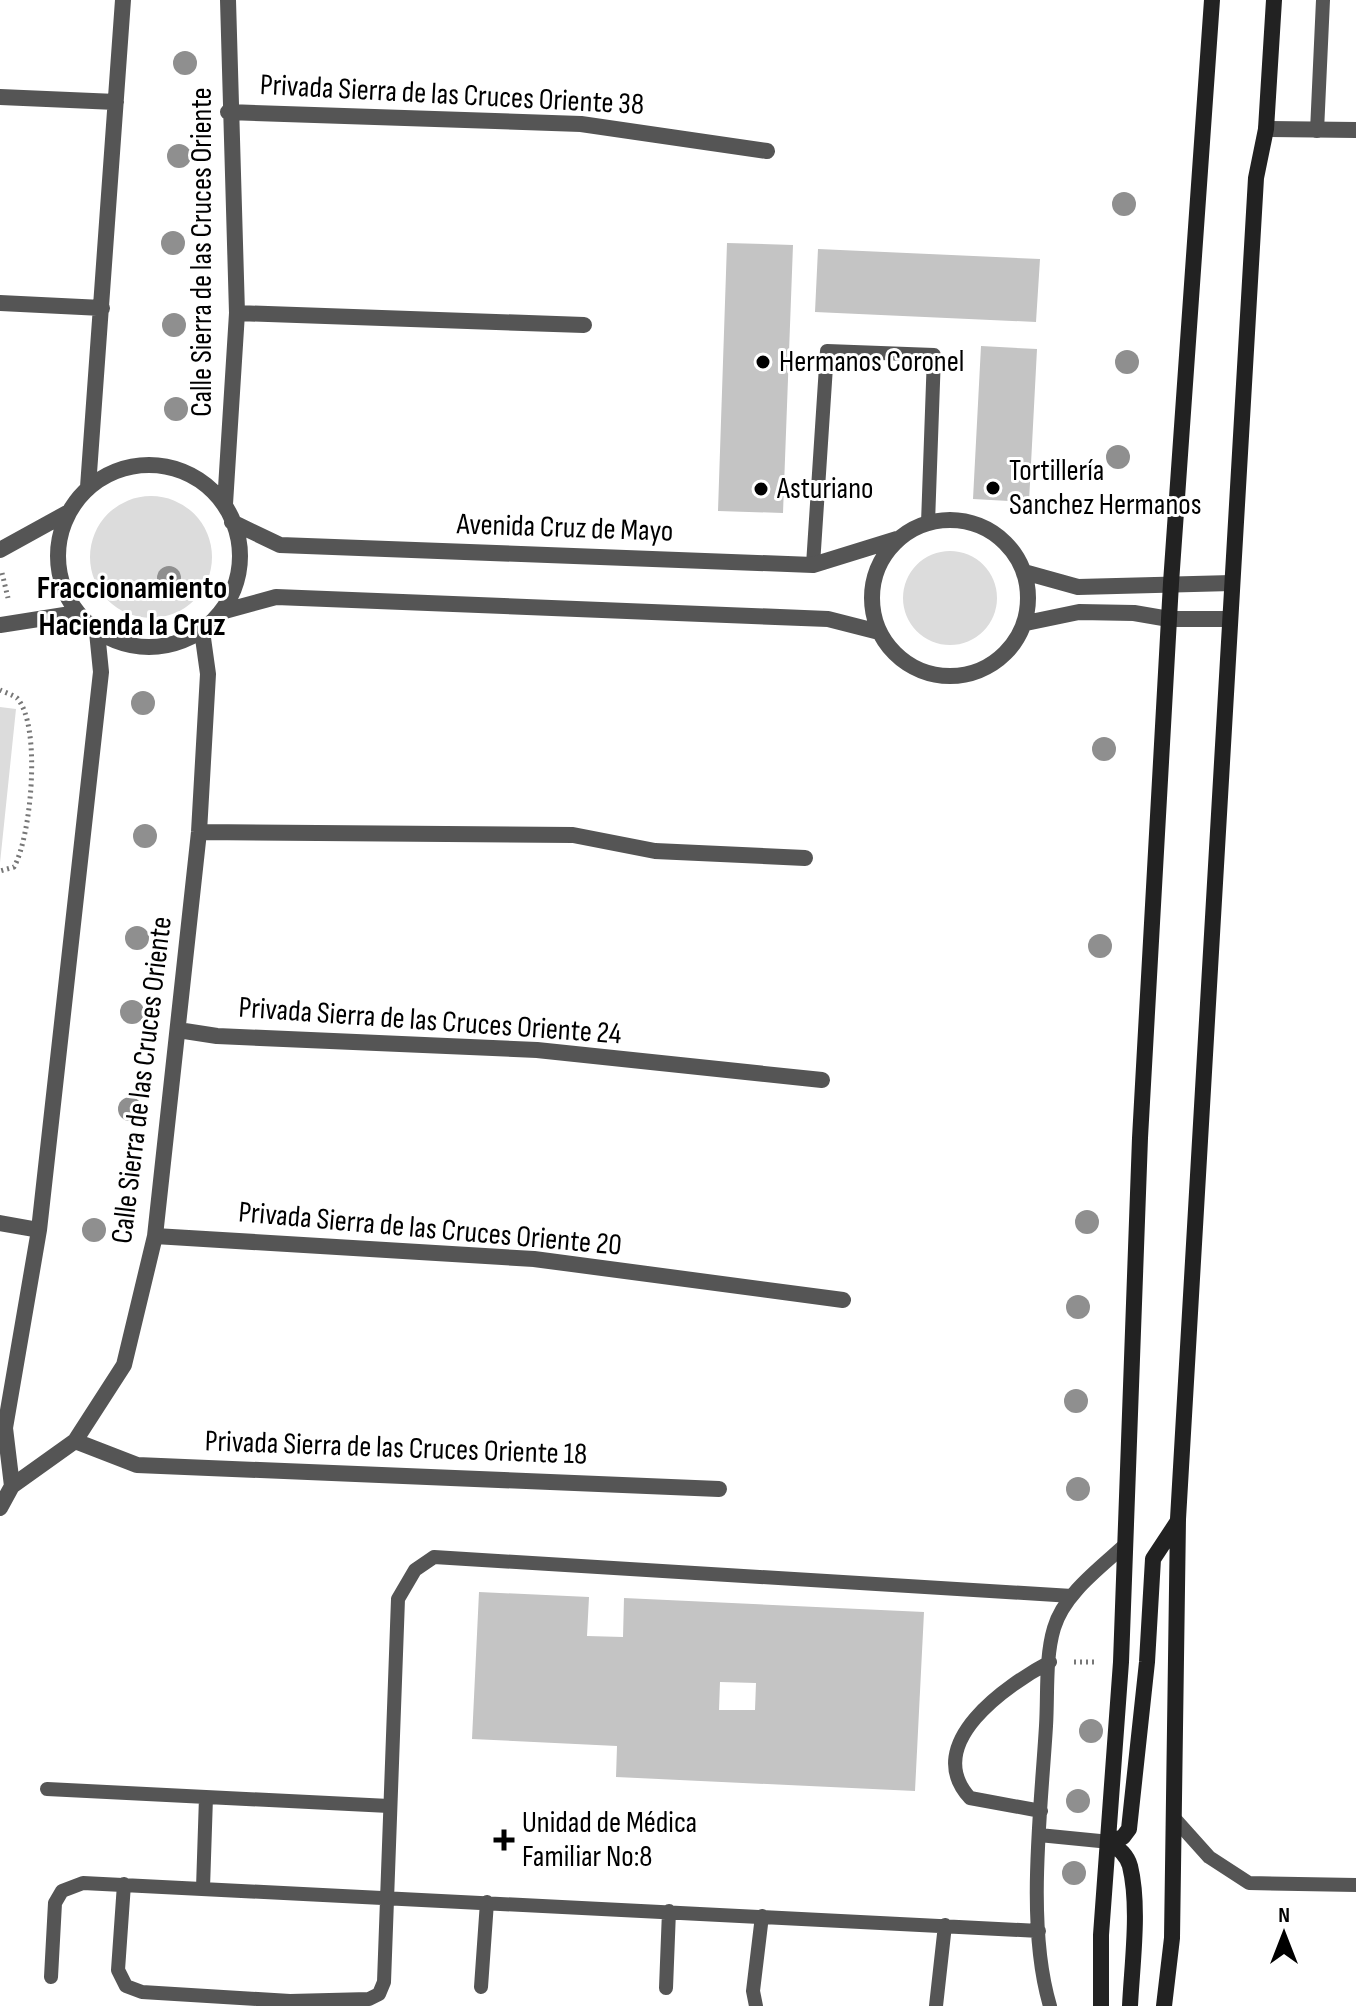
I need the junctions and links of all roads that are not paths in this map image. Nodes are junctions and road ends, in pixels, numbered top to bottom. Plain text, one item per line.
1 (123, 0) edge
2 (228, 0) edge
3 (1212, 0) edge
4 (1274, 0) edge
5 (1323, 0) edge
6 (0, 97) edge
7 (116, 102) junction
8 (228, 112) junction
9 (1266, 129) junction
10 (1356, 130) edge
11 (1317, 131) junction
12 (767, 151) dead end
13 (0, 303) edge
14 (102, 308) junction
15 (237, 313) junction
16 (584, 325) dead end
17 (88, 487) junction
18 (225, 504) junction
19 (67, 513) junction
20 (232, 522) junction
21 (928, 523) junction
22 (897, 539) junction
23 (0, 550) edge
24 (813, 565) junction
25 (1024, 572) junction
26 (1171, 583) junction
27 (1232, 583) junction
28 (221, 612) junction
29 (77, 613) junction
30 (1169, 619) junction
31 (1230, 619) junction
32 (1026, 623) junction
33 (7, 624) edge
34 (202, 631) junction
35 (97, 632) junction
36 (879, 632) junction
37 (199, 832) junction
38 (805, 858) dead end
39 (178, 1030) junction
40 (822, 1080) dead end
41 (0, 1223) edge
42 (39, 1230) junction
43 (155, 1236) junction
44 (843, 1300) dead end
45 (75, 1441) junction
46 (12, 1486) junction
47 (719, 1489) dead end
48 (0, 1508) edge
49 (1178, 1519) junction
50 (1125, 1545) junction
51 (1072, 1596) junction
52 (1050, 1662) junction
53 (47, 1789) dead end
54 (206, 1797) junction
55 (389, 1806) junction
56 (1041, 1811) junction
57 (1174, 1818) junction
58 (1039, 1835) junction
59 (1110, 1842) junction
60 (124, 1884) junction
61 (1356, 1885) edge
62 (203, 1888) junction
63 (387, 1898) junction
64 (487, 1902) junction
65 (669, 1911) junction
66 (762, 1916) junction
67 (945, 1925) junction
68 (1039, 1931) junction
69 (51, 1977) dead end
70 (481, 1987) dead end
71 (666, 1988) dead end
72 (756, 2006) edge
73 (936, 2006) edge
74 (1050, 2006) edge
75 (1101, 2006) edge
76 (1130, 2006) edge
77 (1164, 2006) edge

1 - 7 street
2 - 8 street, Calle Sierra de las Cruces Oriente
3 - 26 main road
4 - 9 main road
5 - 11 lane
6 - 7 street
7 - 14 street
8 - 12 street, Privada Sierra de las Cruces Oriente 38
8 - 15 street, Calle Sierra de las Cruces Oriente
9 - 11 street
9 - 27 main road
10 - 11 street
13 - 14 street
14 - 17 street
15 - 16 street
15 - 18 street, Calle Sierra de las Cruces Oriente
17 - 18 street
17 - 19 street
18 - 20 street
19 - 23 street
19 - 29 street
20 - 24 street, Avenida Cruz de Mayo
20 - 28 street
21 - 22 street
21 - 24 lane
21 - 25 street
22 - 24 street, Avenida Cruz de Mayo
22 - 36 street
25 - 26 street
25 - 32 street
26 - 27 street
26 - 30 main road
27 - 31 main road
28 - 34 street
28 - 36 street
29 - 33 street
29 - 35 street
30 - 31 street
30 - 32 street
30 - 50 main road
31 - 49 main road
32 - 36 street
34 - 35 street
34 - 37 street, Calle Sierra de las Cruces Oriente
35 - 42 street
37 - 38 street
37 - 39 street, Calle Sierra de las Cruces Oriente
39 - 40 street, Privada Sierra de las Cruces Oriente 24
39 - 43 street, Calle Sierra de las Cruces Oriente
41 - 42 street
42 - 46 street
43 - 44 street, Privada Sierra de las Cruces Oriente 20
43 - 45 street, Calle Sierra de las Cruces Oriente
45 - 46 street, Calle Sierra de las Cruces Oriente
45 - 47 street, Privada Sierra de las Cruces Oriente 18
46 - 48 street, Calle Sierra de las Cruces Oriente
49 - 57 main road
49 - 59 main road
50 - 51 lane
50 - 59 main road
51 - 52 lane
51 - 55 lane
52 - 56 lane
52 - 56 lane
53 - 54 lane
54 - 55 lane
54 - 62 lane
55 - 63 lane
56 - 58 lane
57 - 61 lane
57 - 77 main road
58 - 59 lane
58 - 68 lane
59 - 75 main road
59 - 76 main road
60 - 62 lane
60 - 63 lane
60 - 69 lane
62 - 63 lane
63 - 64 lane
64 - 65 lane
64 - 70 lane
65 - 66 lane
65 - 71 lane
66 - 67 lane
66 - 72 lane
67 - 68 lane
67 - 73 lane
68 - 74 lane

